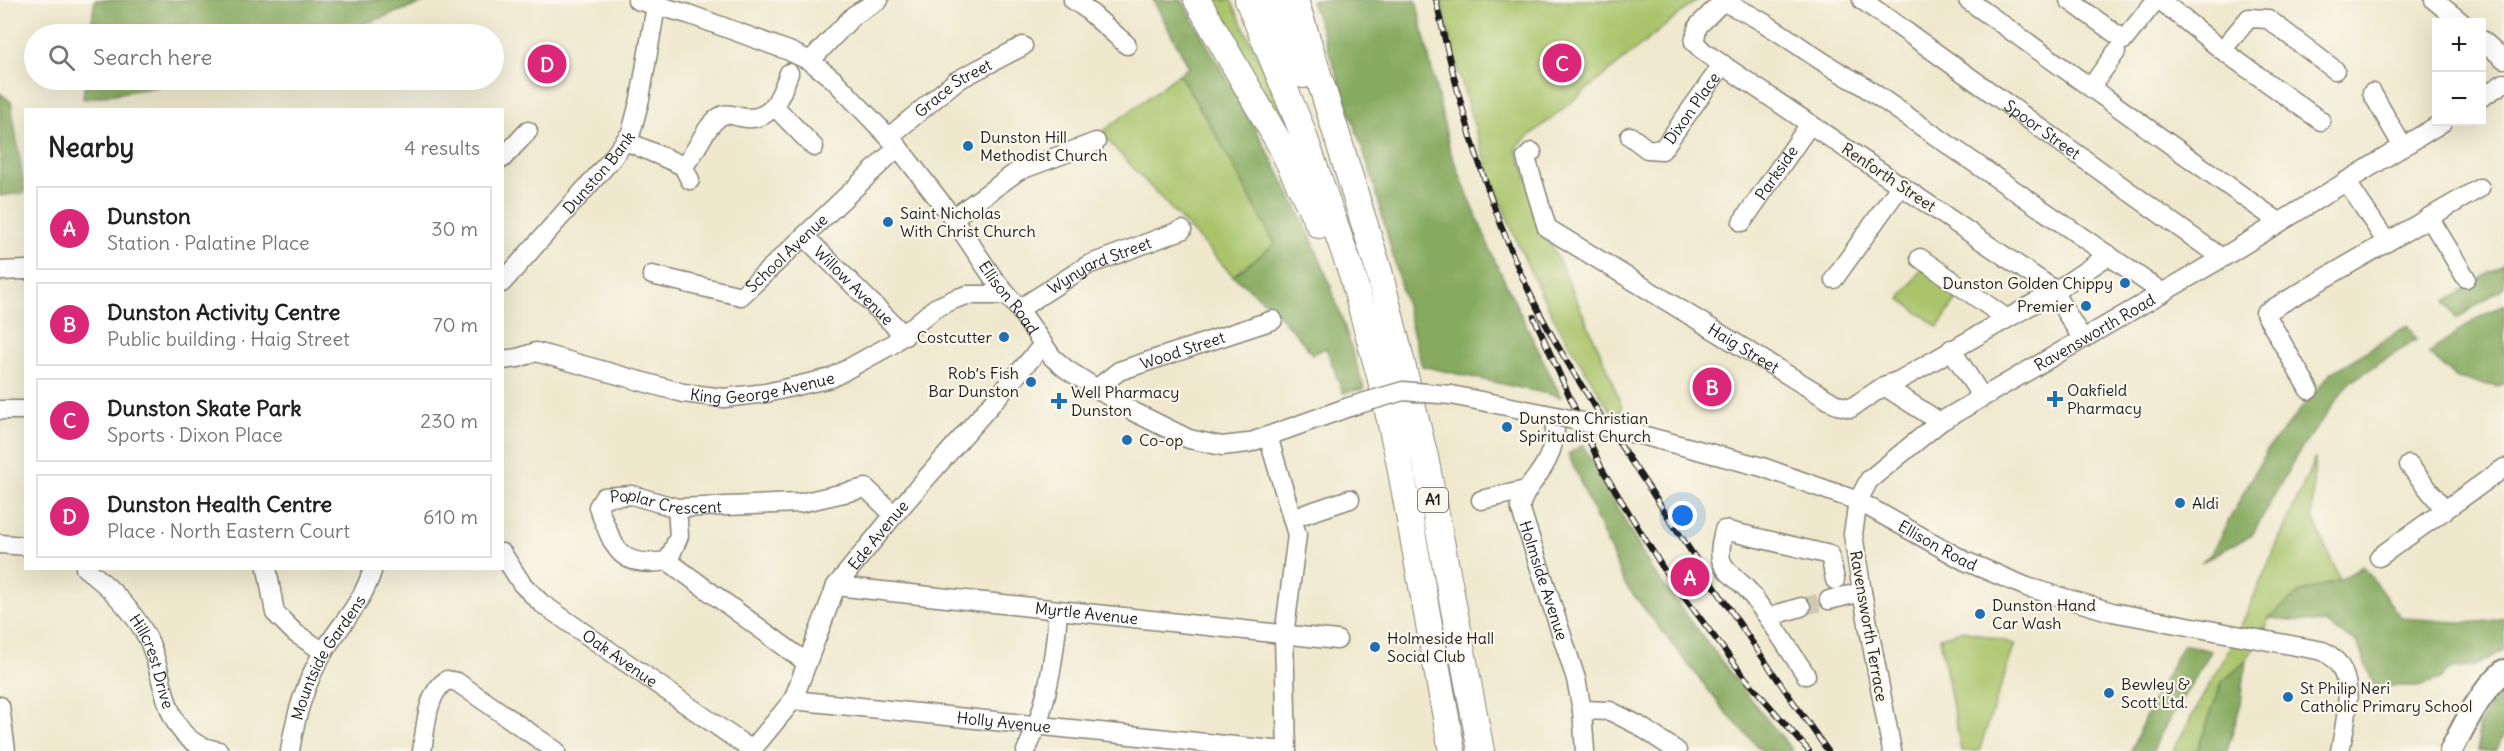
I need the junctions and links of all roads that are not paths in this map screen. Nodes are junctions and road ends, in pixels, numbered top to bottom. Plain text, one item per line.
1 (637, 0) edge
2 (879, 0) edge
3 (1073, 0) edge
4 (1197, 0) edge
5 (1248, 0) edge
6 (1271, 0) edge
7 (1295, 0) edge
8 (1862, 0) edge
9 (1968, 0) edge
10 (2069, 0) edge
11 (2158, 0) edge
12 (2434, 0) edge
13 (657, 2) edge
14 (2456, 18) edge
15 (2486, 44) edge
16 (1127, 45) dead end
17 (1023, 46) dead end
18 (2120, 46) junction
19 (2222, 50) junction
20 (2504, 59) edge
21 (810, 61) junction
22 (1723, 64) junction
23 (2335, 70) dead end
24 (789, 73) dead end
25 (2504, 83) edge
26 (2091, 87) junction
27 (2372, 93) dead end
28 (2486, 94) edge
29 (774, 107) junction
30 (2320, 122) dead end
31 (1810, 124) junction
32 (2437, 126) edge
33 (528, 131) dead end
34 (1630, 136) dead end
35 (626, 141) junction
36 (893, 142) junction
37 (1096, 142) dead end
38 (814, 147) dead end
39 (2403, 147) junction
40 (1532, 152) dead end
41 (504, 157) edge
42 (2346, 181) junction
43 (1901, 185) junction
44 (2480, 188) dead end
45 (2429, 216) junction
46 (953, 218) junction
47 (1742, 222) dead end
48 (2279, 222) junction
49 (1182, 230) dead end
50 (804, 236) junction
51 (2386, 241) junction
52 (2109, 255) junction
53 (1920, 258) dead end
54 (2222, 258) junction
55 (24, 270) edge
56 (0, 271) edge
57 (1379, 271) junction
58 (652, 275) dead end
59 (2466, 278) dead end
60 (1834, 279) dead end
61 (504, 282) edge
62 (2054, 292) junction
63 (2163, 292) junction
64 (1006, 295) junction
65 (1019, 309) junction
66 (2006, 318) junction
67 (1273, 320) dead end
68 (905, 336) junction
69 (2082, 338) junction
70 (1043, 345) junction
71 (1953, 352) junction
72 (504, 360) edge
73 (1380, 376) junction
74 (1884, 386) junction
75 (1096, 389) junction
76 (2309, 390) dead end
77 (1982, 397) junction
78 (0, 410) edge
79 (24, 410) edge
80 (1556, 416) junction
81 (1940, 422) junction
82 (1268, 436) junction
83 (2409, 465) dead end
84 (2502, 475) edge
85 (1526, 490) junction
86 (1350, 499) dead end
87 (1481, 500) dead end
88 (1858, 501) junction
89 (677, 507) junction
90 (2445, 510) junction
91 (894, 514) junction
92 (1293, 518) junction
93 (0, 544) edge
94 (24, 546) edge
95 (504, 556) edge
96 (2379, 557) dead end
97 (668, 561) junction
98 (88, 570) edge
99 (267, 570) edge
100 (372, 570) edge
101 (1835, 580) dead end
102 (836, 586) junction
103 (1862, 592) junction
104 (1829, 600) tunnel mouth
105 (1801, 608) tunnel mouth
106 (1058, 610) junction
107 (1768, 616) junction
108 (1284, 636) junction
109 (1338, 640) dead end
110 (324, 652) junction
111 (807, 663) junction
112 (2504, 671) edge
113 (1806, 675) dead end
114 (794, 700) junction
115 (0, 706) edge
116 (1582, 710) junction
117 (1038, 725) junction
118 (1479, 744) edge
119 (1167, 745) edge
120 (6, 751) edge
121 (219, 751) edge
122 (291, 751) edge
123 (422, 751) edge
124 (556, 751) edge
125 (752, 751) edge
126 (1026, 751) edge
127 (1285, 751) edge
128 (1452, 751) edge
129 (1585, 751) edge
130 (1677, 751) edge
131 (1892, 751) edge
132 (2340, 751) edge
133 (2451, 751) edge

1 - 13 street, Ellison Road
2 - 21 street
3 - 16 street
4 - 73 highway
5 - 73 highway, A1
6 - 57 highway, A1
7 - 57 highway
8 - 54 street, Spoor Street
9 - 26 street
10 - 18 street
11 - 18 street
11 - 19 street
12 - 14 street
13 - 21 street, Ellison Road
13 - 35 street, Dunston Bank
15 - 20 street
17 - 36 street, Grace Street
18 - 26 street
19 - 23 street
19 - 30 street
21 - 36 street, Ellison Road
22 - 31 street, Renforth Street
22 - 34 street, Dixon Place
22 - 52 street, Renforth Street
24 - 29 street
25 - 28 street
26 - 48 street
27 - 39 street
29 - 35 street
29 - 38 street
31 - 43 street, Renforth Street
31 - 47 street, Parkside
32 - 39 street, Ravensworth Road
33 - 41 street
35 - 61 street, Dunston Bank
36 - 46 street, Ellison Road
36 - 50 street, School Avenue
37 - 46 street
39 - 42 street, Ravensworth Road
40 - 74 street, Haig Street
42 - 48 street, Ravensworth Road
42 - 51 street
43 - 60 street
43 - 62 street, Renforth Street
44 - 45 street
45 - 51 street
45 - 59 street
46 - 64 street, Ellison Road
48 - 54 street, Ravensworth Road
49 - 65 street, Wynyard Street
50 - 58 street, School Avenue
50 - 68 street, Willow Avenue
51 - 76 street
52 - 62 street, Haig Street
52 - 63 street
53 - 66 street
54 - 63 street, Ravensworth Road
55 - 56 street
57 - 118 highway, A1
62 - 66 street, Haig Street
62 - 69 street, Renforth Street
63 - 69 street, Ravensworth Road
64 - 65 street, Ellison Road
64 - 68 street, King George Avenue
65 - 70 street, Ellison Road
66 - 71 street, Haig Street
67 - 75 street, Wood Street
68 - 72 street, King George Avenue
69 - 77 street, Ravensworth Road
70 - 75 street, Ellison Road
70 - 91 street, Ede Avenue
71 - 74 street, Haig Street
71 - 77 street
73 - 128 highway, A1
74 - 81 street
75 - 82 street, Ellison Road
77 - 81 street, Ravensworth Road
78 - 79 street
80 - 82 street, Ellison Road, bridge
80 - 85 street
80 - 88 street, Ellison Road, bridge
81 - 88 street, Ravensworth Road
82 - 92 street
83 - 90 street
84 - 90 street
85 - 87 street
85 - 116 street, Holmside Avenue
86 - 92 street
88 - 103 street, Ravensworth Terrace
88 - 132 street, Ellison Road
89 - 91 street, Poplar Crescent
89 - 97 street
89 - 97 street, Poplar Crescent
90 - 96 street
91 - 102 street, Ede Avenue
92 - 108 street
93 - 94 street
95 - 125 street, Oak Avenue
97 - 111 street
98 - 121 street, Hillcrest Drive
99 - 110 street
100 - 110 street, Mountside Gardens
101 - 107 street
102 - 106 street, Myrtle Avenue
102 - 111 street, Ede Avenue
103 - 104 street
103 - 131 street, Ravensworth Terrace
105 - 107 street
106 - 108 street, Myrtle Avenue
106 - 117 street
107 - 113 street
108 - 109 street, Myrtle Avenue
108 - 127 street
110 - 122 street, Mountside Gardens
111 - 114 street, Ede Avenue
112 - 133 main road
114 - 117 street, Holly Avenue
114 - 125 street, Ede Avenue
115 - 120 street
116 - 129 street, Holmside Avenue
116 - 130 street
117 - 119 street, Holly Avenue
117 - 126 street
119 - 127 street, Holly Avenue
123 - 124 street

